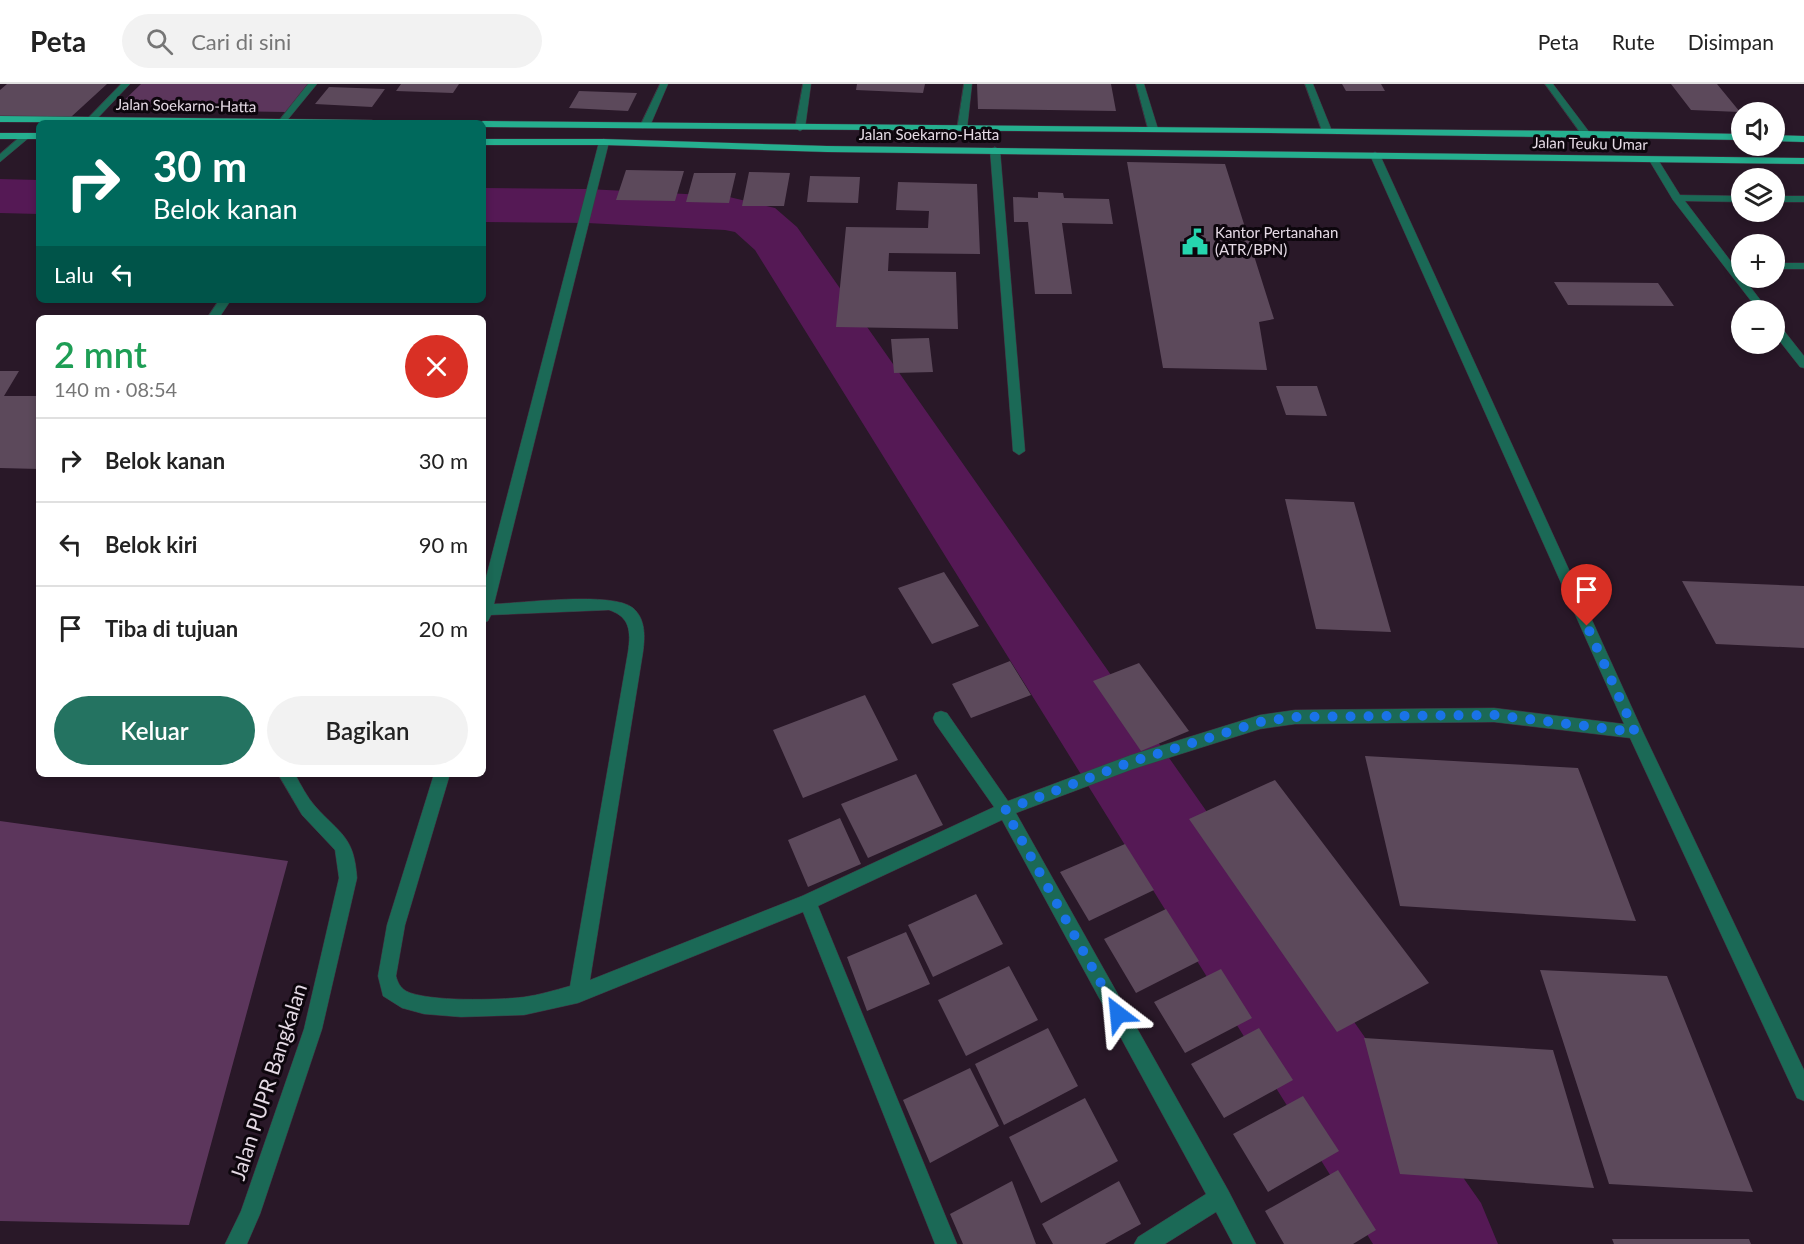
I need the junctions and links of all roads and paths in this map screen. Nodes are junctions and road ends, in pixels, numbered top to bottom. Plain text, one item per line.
1 (126, 84) edge
2 (313, 84) edge
3 (664, 84) edge
4 (807, 84) edge
5 (968, 84) edge
6 (1140, 84) edge
7 (1309, 84) edge
8 (1549, 84) edge
9 (0, 119) edge
10 (91, 120) joint
11 (283, 120) edge
12 (486, 124) edge
13 (645, 126) junction
14 (765, 128) junction
15 (800, 128) junction
16 (829, 128) junction
17 (962, 129) junction
18 (1153, 129) junction
19 (1327, 131) junction
20 (1353, 132) joint
21 (1585, 133) junction
22 (0, 136) edge
23 (26, 136) junction
24 (36, 136) edge
25 (1731, 137) edge
26 (1785, 138) edge
27 (1804, 139) edge
28 (486, 142) edge
29 (604, 142) junction
30 (762, 147) junction
31 (827, 149) junction
32 (995, 150) junction
33 (1375, 155) junction
34 (0, 159) edge
35 (1654, 160) junction
36 (1804, 161) edge
37 (1677, 198) junction
38 (1731, 199) edge
39 (1785, 199) edge
40 (1804, 199) edge
41 (1728, 265) joint
42 (1785, 266) edge
43 (1804, 266) edge
44 (1755, 300) edge
45 (1785, 340) edge
46 (1804, 364) edge
47 (1019, 451) dead end
48 (486, 605) edge
49 (486, 613) edge
50 (941, 718) dead end
51 (1635, 732) junction
52 (288, 777) edge
53 (441, 777) edge
54 (1005, 810) junction
55 (808, 902) junction
56 (578, 994) junction
57 (1804, 1091) edge
58 (1221, 1197) junction
59 (236, 1244) edge
60 (946, 1244) edge
61 (1145, 1244) edge
62 (1245, 1244) edge

1 - 10 street
2 - 11 street
3 - 13 street
4 - 15 street
5 - 17 street
6 - 18 street
7 - 19 street
8 - 21 street
9 - 10 main road, Jalan Soekarno-Hatta
12 - 13 main road, Jalan Soekarno-Hatta
13 - 14 main road, Jalan Soekarno-Hatta
14 - 15 main road, Jalan Soekarno-Hatta
14 - 30 main road
15 - 16 main road, Jalan Soekarno-Hatta
16 - 17 main road, Jalan Soekarno-Hatta
16 - 31 main road
17 - 18 main road, Jalan Soekarno-Hatta
18 - 19 main road, Jalan Soekarno-Hatta
19 - 20 main road, Jalan Soekarno-Hatta
20 - 21 main road, Jalan Teuku Umar
21 - 25 main road, Jalan Teuku Umar
22 - 23 main road
23 - 24 main road
23 - 34 street
26 - 27 main road
28 - 29 main road, Jalan Soekarno-Hatta
29 - 30 main road, Jalan Soekarno-Hatta
29 - 48 street
30 - 31 main road, Jalan Soekarno-Hatta
31 - 32 main road, Jalan Soekarno-Hatta
32 - 33 main road, Jalan Soekarno-Hatta
32 - 47 street
33 - 35 main road, Jalan Teuku Umar
33 - 51 street
35 - 36 main road, Jalan Teuku Umar
35 - 37 street
37 - 38 street
37 - 41 street
39 - 40 street
41 - 44 street
42 - 43 street
45 - 46 street
49 - 56 street
50 - 54 street
51 - 54 street
51 - 57 street
52 - 59 street, Jalan PUPR Bangkalan
53 - 56 street
54 - 55 street
54 - 58 street
55 - 56 street
55 - 60 street
58 - 61 street
58 - 62 street

